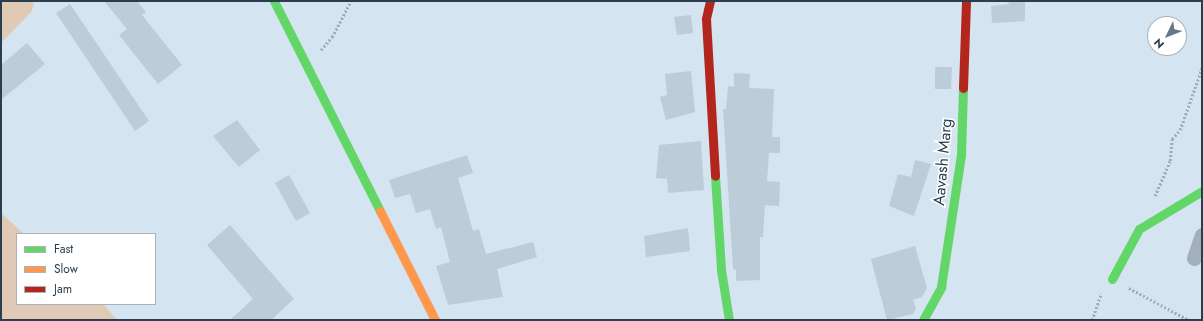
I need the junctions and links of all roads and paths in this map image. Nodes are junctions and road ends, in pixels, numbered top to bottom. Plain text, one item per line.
1 (274, 1) edge
2 (351, 1) edge
3 (710, 1) edge
4 (966, 1) edge
5 (307, 66) junction
6 (1202, 68) edge
7 (1202, 191) edge
8 (1152, 201) dead end
9 (1202, 235) edge
10 (1194, 258) dead end
11 (1112, 279) junction
12 (435, 320) edge
13 (729, 320) edge
14 (923, 320) edge
15 (1092, 320) edge
16 (1189, 320) edge

1 - 5 street
2 - 5 path
3 - 13 street
4 - 14 street, Aavash Marg
5 - 12 street
6 - 8 path
7 - 11 street
9 - 10 street
11 - 15 path
11 - 16 path

